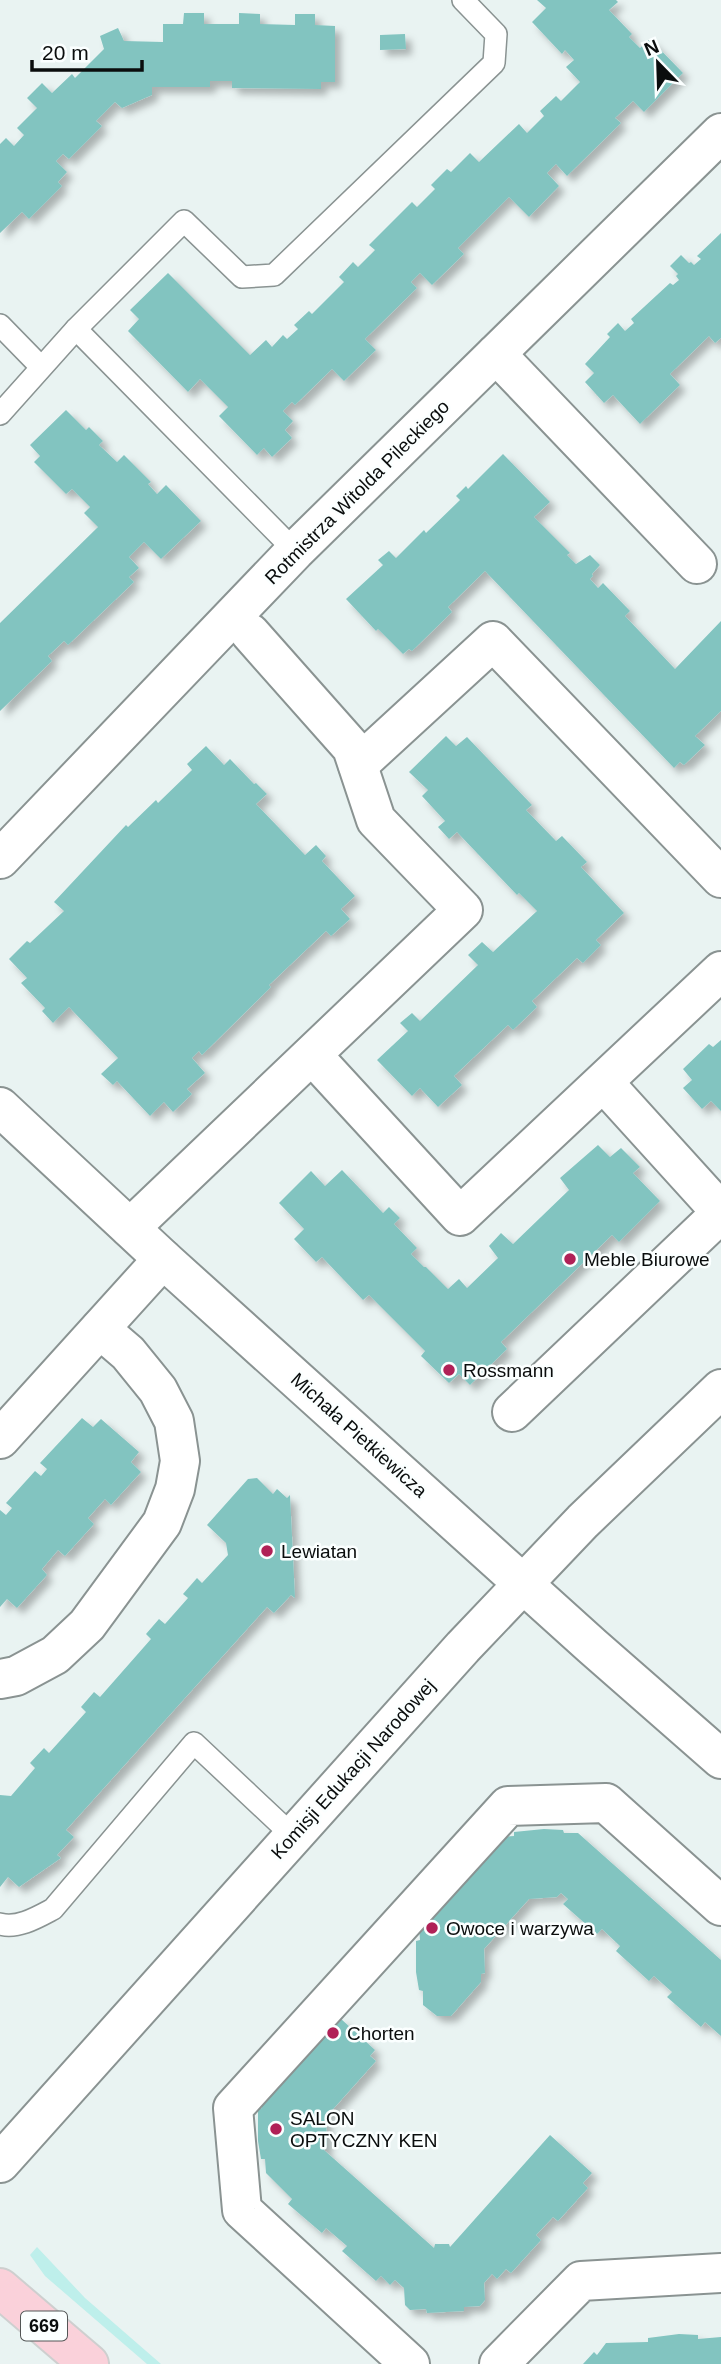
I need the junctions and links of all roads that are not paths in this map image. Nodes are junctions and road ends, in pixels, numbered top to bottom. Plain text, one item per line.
1 (463, 0) edge
2 (721, 133) edge
3 (0, 325) edge
4 (76, 329) junction
5 (496, 355) junction
6 (41, 367) junction
7 (0, 414) edge
8 (295, 551) junction
9 (697, 564) dead end
10 (250, 633) dead end
11 (358, 765) junction
12 (0, 859) edge
13 (721, 878) edge
14 (721, 971) edge
15 (312, 1055) junction
16 (604, 1083) junction
17 (0, 1107) edge
18 (721, 1213) edge
19 (131, 1228) junction
20 (163, 1259) junction
21 (100, 1329) junction
22 (721, 1389) edge
23 (512, 1412) dead end
24 (0, 1439) edge
25 (524, 1585) junction
26 (0, 1679) edge
27 (721, 1759) edge
28 (293, 1836) junction
29 (721, 1906) edge
30 (0, 1924) edge
31 (0, 2164) edge
32 (721, 2273) edge
33 (0, 2288) edge
34 (89, 2364) edge
35 (410, 2364) edge
36 (499, 2364) edge

1 - 4 lane
2 - 5 street, Rotmistrza Witolda Pileckiego
3 - 6 lane
4 - 6 lane
4 - 8 lane
5 - 8 street, Rotmistrza Witolda Pileckiego
5 - 9 street
6 - 7 lane
8 - 12 street, Rotmistrza Witolda Pileckiego
10 - 11 street
11 - 13 street
11 - 15 street
14 - 16 street
15 - 16 street
15 - 19 street
16 - 18 street
17 - 19 street, Michała Pietkiewicza
18 - 23 street
19 - 20 street, Michała Pietkiewicza
20 - 21 street
20 - 25 street, Michała Pietkiewicza
21 - 24 street
21 - 26 street
22 - 25 street, Komisji Edukacji Narodowej
25 - 27 street, Michała Pietkiewicza
25 - 28 street, Komisji Edukacji Narodowej
28 - 30 lane
28 - 31 street, Komisji Edukacji Narodowej
29 - 35 street
32 - 36 street
33 - 34 main road, 669

